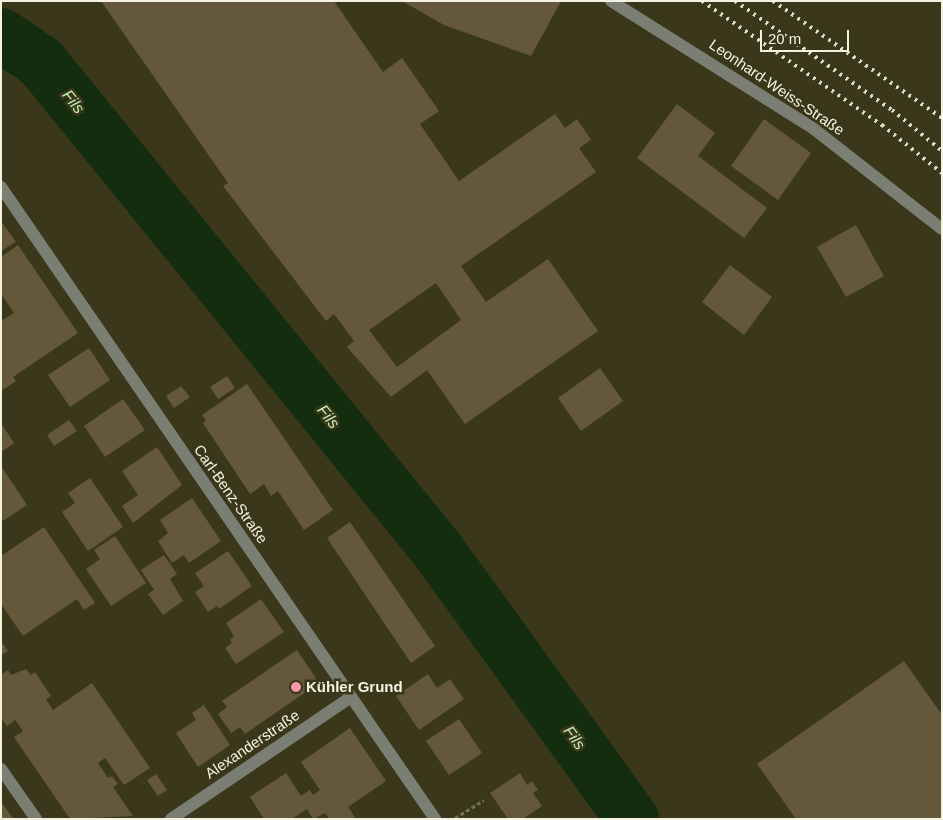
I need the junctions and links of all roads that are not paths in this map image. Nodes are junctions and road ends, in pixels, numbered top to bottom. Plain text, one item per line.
1 (611, 1) edge
2 (1, 187) edge
3 (942, 229) edge
4 (351, 696) junction
5 (1, 769) edge
6 (36, 819) edge
7 (171, 819) edge
8 (435, 819) edge

1 - 3 street, Leonhard-Weiss-Straße
2 - 4 street, Carl-Benz-Straße
4 - 7 street, Alexanderstraße
4 - 8 street, Carl-Benz-Straße
5 - 6 street

